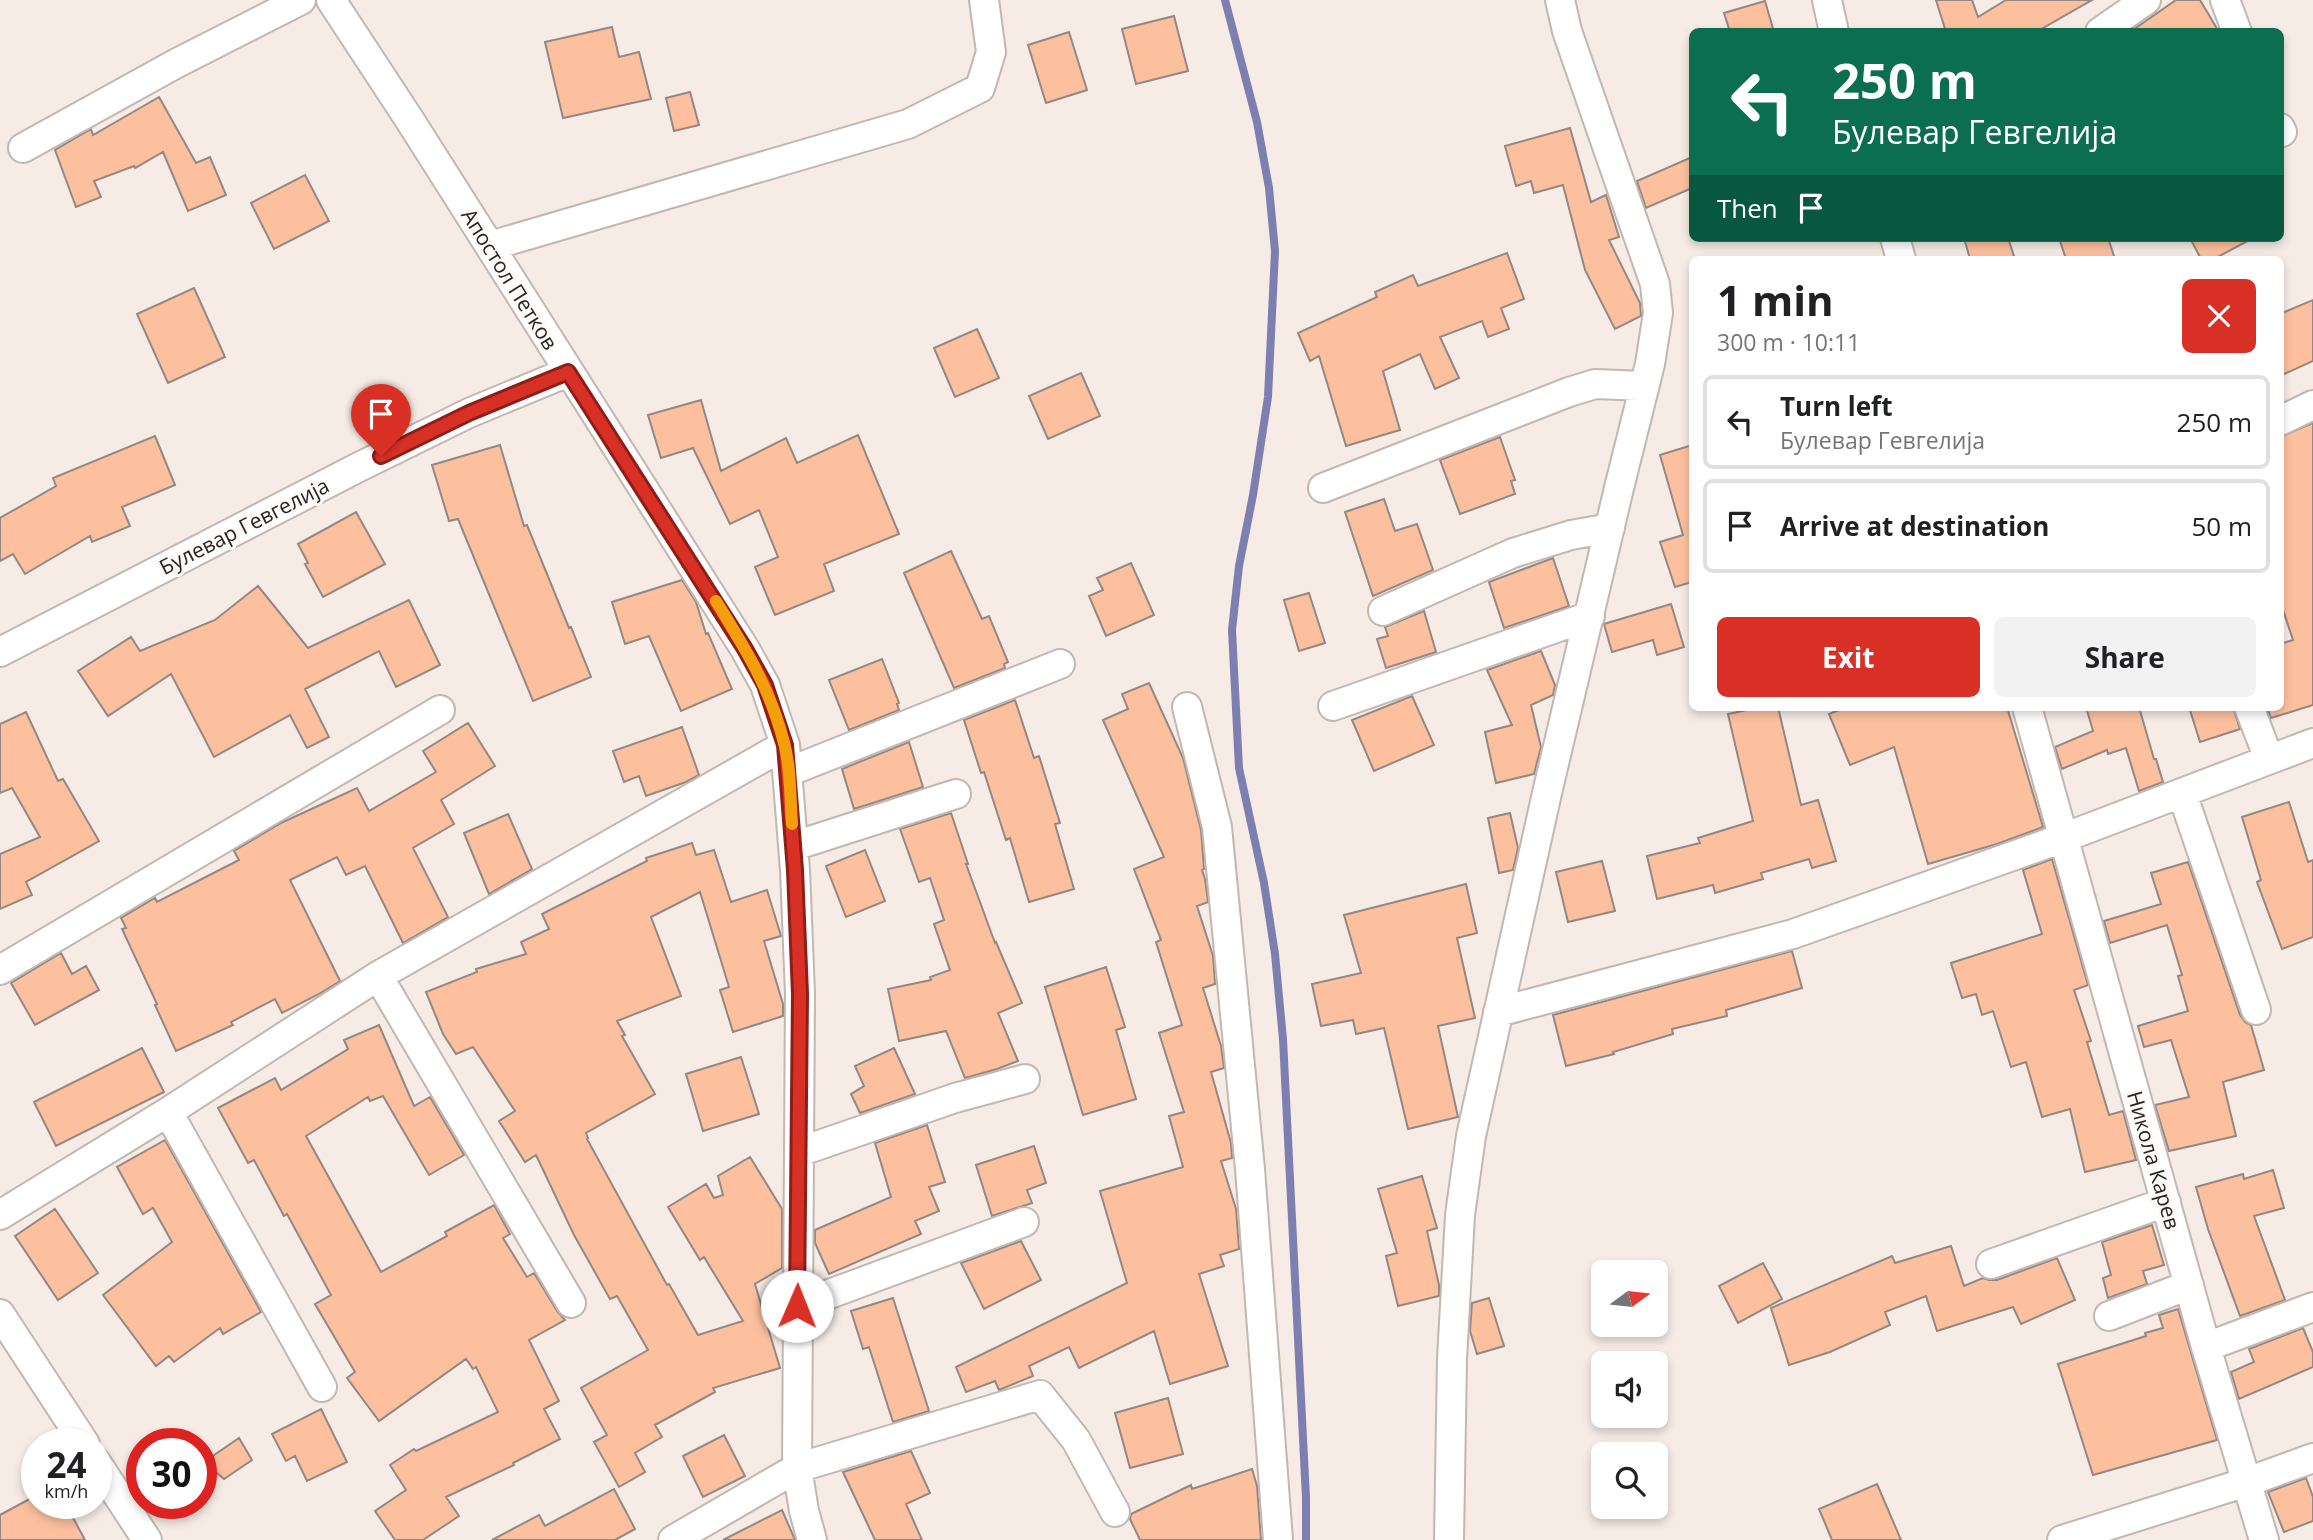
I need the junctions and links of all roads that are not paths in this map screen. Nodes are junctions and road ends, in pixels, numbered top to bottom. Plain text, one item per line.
1 (301, 0) edge
2 (331, 0) edge
3 (984, 0) edge
4 (1560, 0) edge
5 (1827, 0) edge
6 (2146, 0) edge
7 (2225, 0) edge
8 (1834, 28) edge
9 (2106, 28) edge
10 (2236, 28) edge
11 (23, 148) dead end
12 (490, 246) junction
13 (568, 372) junction
14 (1644, 386) junction
15 (2313, 405) edge
16 (2284, 419) edge
17 (1322, 488) dead end
18 (1610, 528) junction
19 (1382, 611) dead end
20 (1590, 616) junction
21 (0, 652) edge
22 (1060, 664) dead end
23 (1187, 706) dead end
24 (1333, 706) dead end
25 (440, 710) dead end
26 (2028, 711) edge
27 (2251, 711) edge
28 (2313, 743) edge
29 (786, 758) junction
30 (2269, 759) junction
31 (2182, 793) junction
32 (956, 794) dead end
33 (2063, 838) junction
34 (794, 846) junction
35 (0, 970) edge
36 (378, 976) junction
37 (2256, 1010) dead end
38 (1498, 1012) junction
39 (1025, 1079) dead end
40 (168, 1112) junction
41 (799, 1152) junction
42 (2166, 1202) junction
43 (0, 1215) edge
44 (1024, 1222) dead end
45 (1991, 1264) dead end
46 (2189, 1285) junction
47 (571, 1303) dead end
48 (797, 1306) junction
49 (2313, 1307) edge
50 (0, 1314) edge
51 (2109, 1316) dead end
52 (2206, 1347) junction
53 (321, 1387) dead end
54 (75, 1428) edge
55 (2313, 1458) edge
56 (797, 1468) junction
57 (2247, 1482) junction
58 (112, 1486) edge
59 (1115, 1513) dead end
60 (147, 1540) edge
61 (673, 1540) edge
62 (812, 1540) edge
63 (1278, 1540) edge
64 (1449, 1540) edge
65 (2062, 1540) edge
66 (2264, 1540) edge

1 - 11 street
2 - 12 street, Апостол Петков
3 - 12 street
4 - 14 street
5 - 8 street
6 - 9 street
7 - 10 street
12 - 13 street, Апостол Петков
13 - 21 street, Булевар Гевгелија
13 - 29 street, Апостол Петков
14 - 17 street
14 - 18 street
15 - 16 street
18 - 19 street
18 - 20 street
20 - 24 street
20 - 38 street
22 - 29 street
23 - 63 street
25 - 35 street
26 - 33 street, Никола Карев
27 - 30 street
28 - 30 street
29 - 34 street, Апостол Петков
29 - 36 street
30 - 31 street
31 - 33 street
31 - 37 street
32 - 34 street
33 - 38 street
33 - 42 street, Никола Карев
34 - 41 street, Апостол Петков
36 - 40 street
36 - 47 street
38 - 64 street
39 - 41 street
40 - 43 street
40 - 53 street
41 - 48 street, Апостол Петков
42 - 45 street
42 - 46 street, Никола Карев
44 - 48 street
46 - 51 street
46 - 52 street, Никола Карев
48 - 56 street, Апостол Петков
49 - 52 street
50 - 54 street
52 - 57 street, Никола Карев
55 - 57 street
56 - 59 street
56 - 61 street
56 - 62 street, Апостол Петков
57 - 65 street
57 - 66 street, Никола Карев
58 - 60 street

